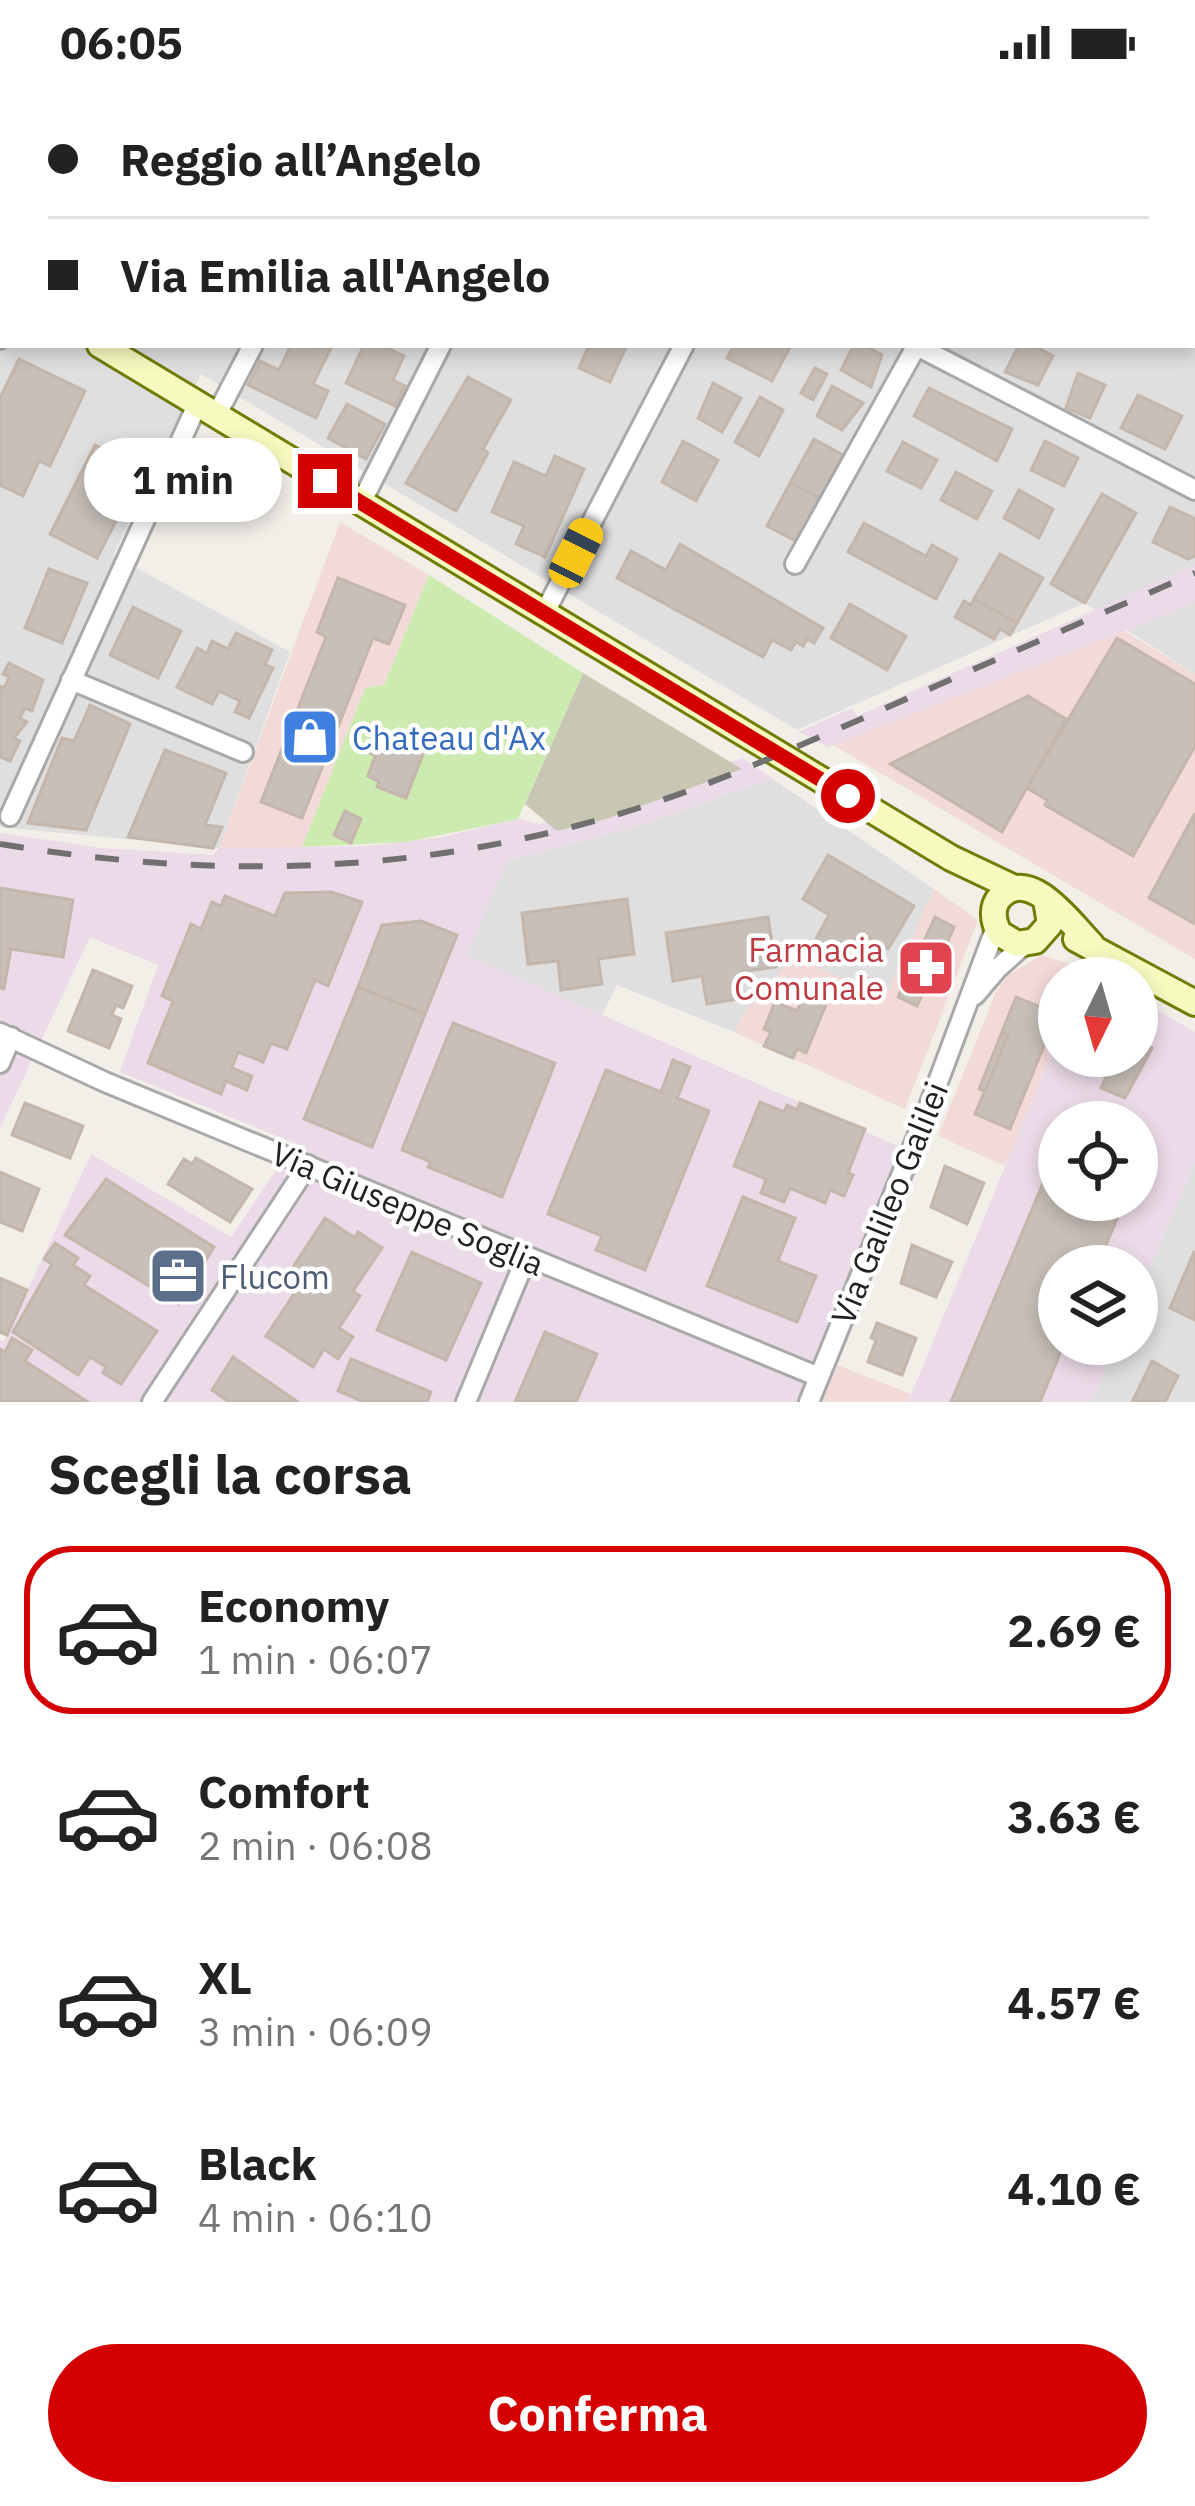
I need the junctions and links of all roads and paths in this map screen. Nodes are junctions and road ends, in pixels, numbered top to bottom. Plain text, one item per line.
1 (105, 348) edge
2 (251, 348) edge
3 (439, 348) edge
4 (682, 348) edge
5 (914, 348) edge
6 (922, 348) edge
7 (206, 410) junction
8 (1195, 490) edge
9 (361, 503) junction
10 (795, 563) dead end
11 (545, 612) junction
12 (71, 680) junction
13 (243, 752) dead end
14 (10, 816) dead end
15 (1046, 900) junction
16 (1002, 907) junction
17 (1036, 936) junction
18 (1091, 944) junction
19 (1195, 1003) edge
20 (969, 1004) junction
21 (6, 1035) edge
22 (0, 1063) edge
23 (308, 1166) junction
24 (526, 1258) junction
25 (819, 1377) junction
26 (152, 1402) edge
27 (466, 1402) edge
28 (808, 1402) edge

1 - 7 main road
2 - 7 street
3 - 9 street
4 - 11 street
5 - 10 street
6 - 8 street
7 - 9 main road
7 - 12 street
9 - 11 main road
11 - 16 main road
12 - 13 street
12 - 14 street
15 - 16 main road
15 - 17 main road
15 - 18 main road
16 - 17 main road
16 - 20 street, Via Galileo Galilei
17 - 18 main road
17 - 20 street, Via Galileo Galilei
18 - 19 main road
20 - 25 street, Via Galileo Galilei
21 - 22 street
21 - 23 street, Via Giuseppe Soglia
23 - 24 street, Via Giuseppe Soglia
23 - 26 street
24 - 25 street, Via Giuseppe Soglia
24 - 27 street
25 - 28 street, Via Galileo Galilei

